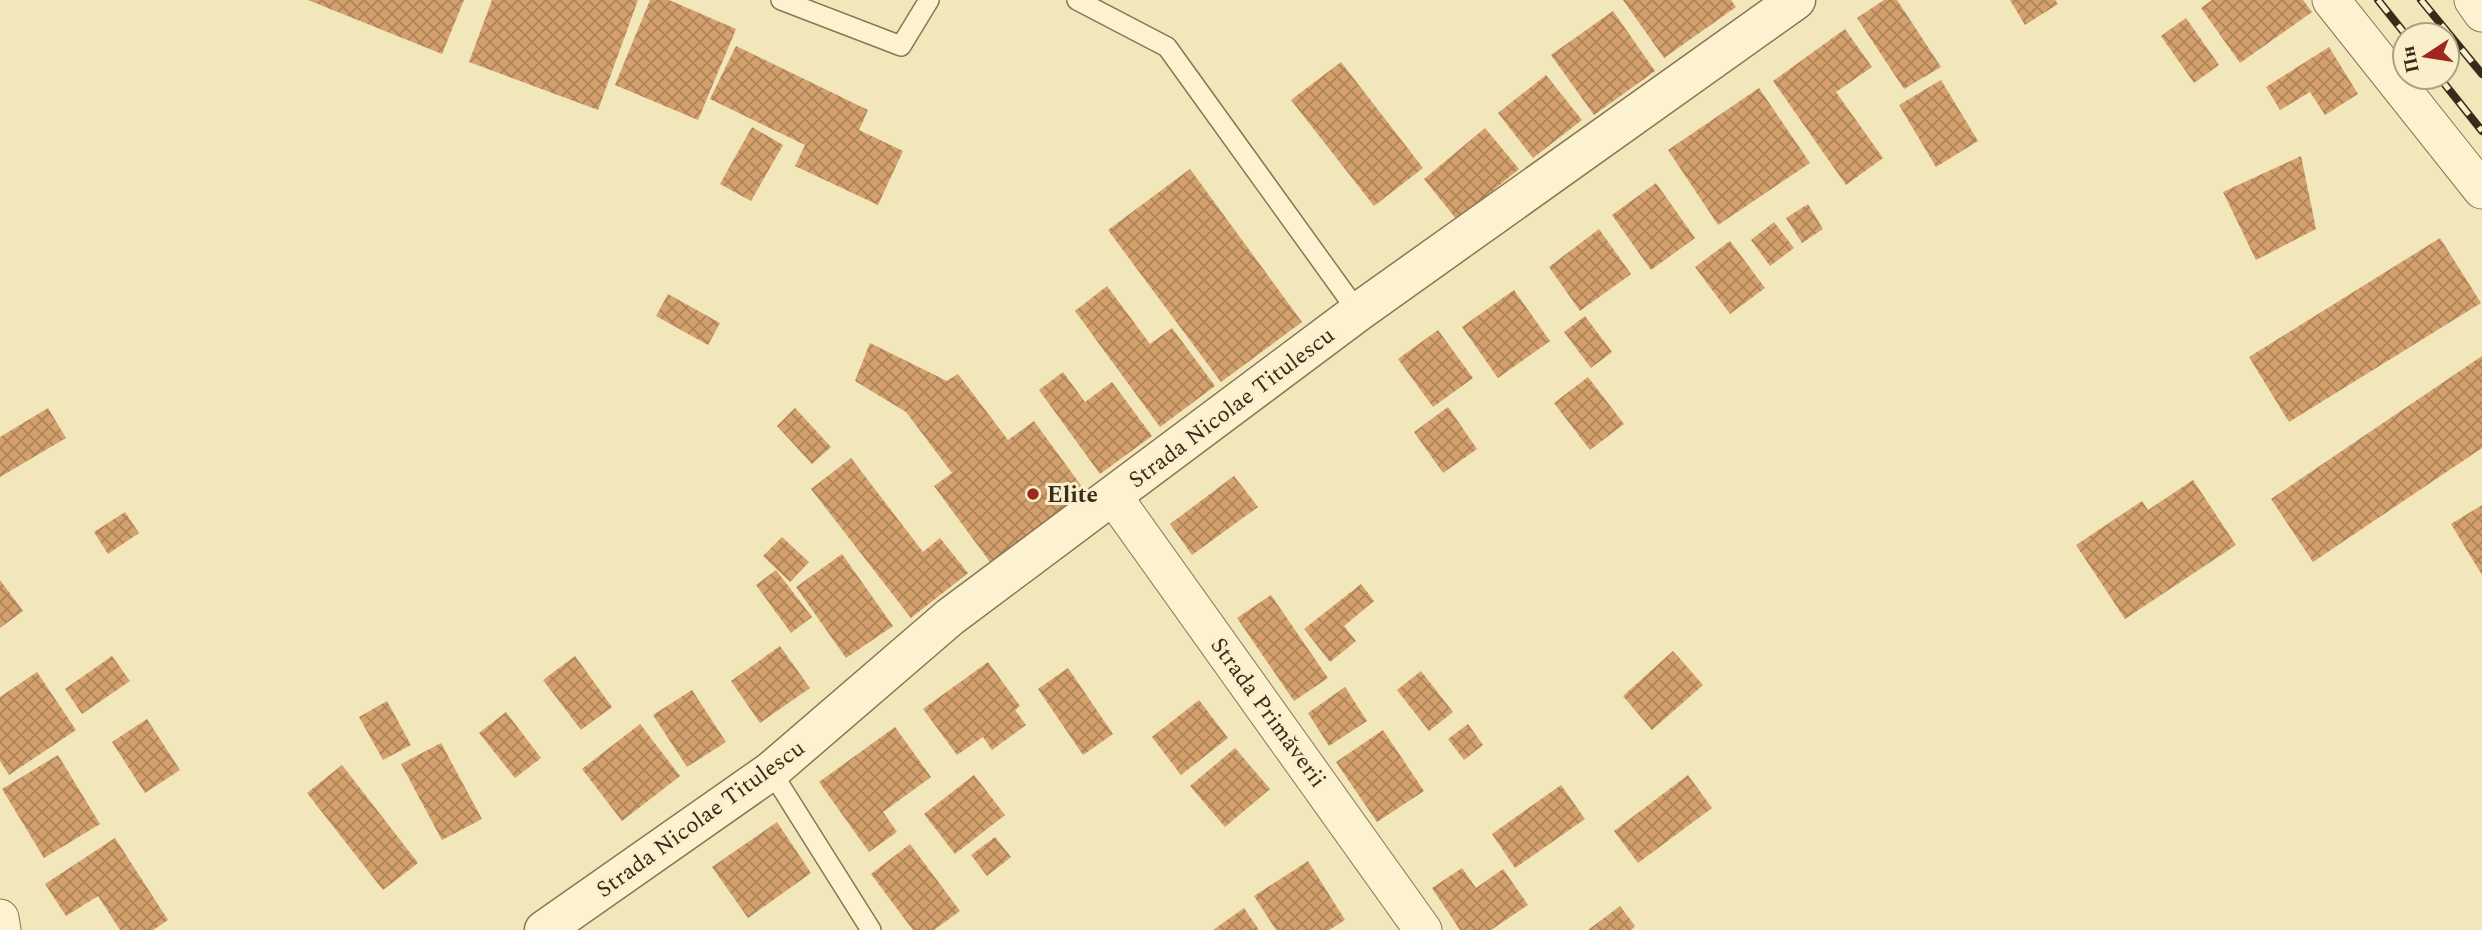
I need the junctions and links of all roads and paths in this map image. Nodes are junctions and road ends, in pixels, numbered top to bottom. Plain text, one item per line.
1 (781, 0) edge
2 (929, 0) edge
3 (1077, 0) edge
4 (2331, 0) edge
5 (2473, 0) edge
6 (1786, 3) edge
7 (2482, 13) edge
8 (2482, 190) edge
9 (1358, 313) junction
10 (1113, 496) junction
11 (771, 771) junction
12 (0, 918) edge
13 (2, 930) edge
14 (544, 930) edge
15 (871, 930) edge
16 (1423, 930) edge

1 - 2 lane
3 - 9 lane
4 - 8 street
5 - 7 street
6 - 9 street, Strada Nicolae Titulescu
9 - 10 street, Strada Nicolae Titulescu
10 - 11 street, Strada Nicolae Titulescu
10 - 16 street, Strada Primăverii
11 - 14 street, Strada Nicolae Titulescu
11 - 15 lane
12 - 13 street

